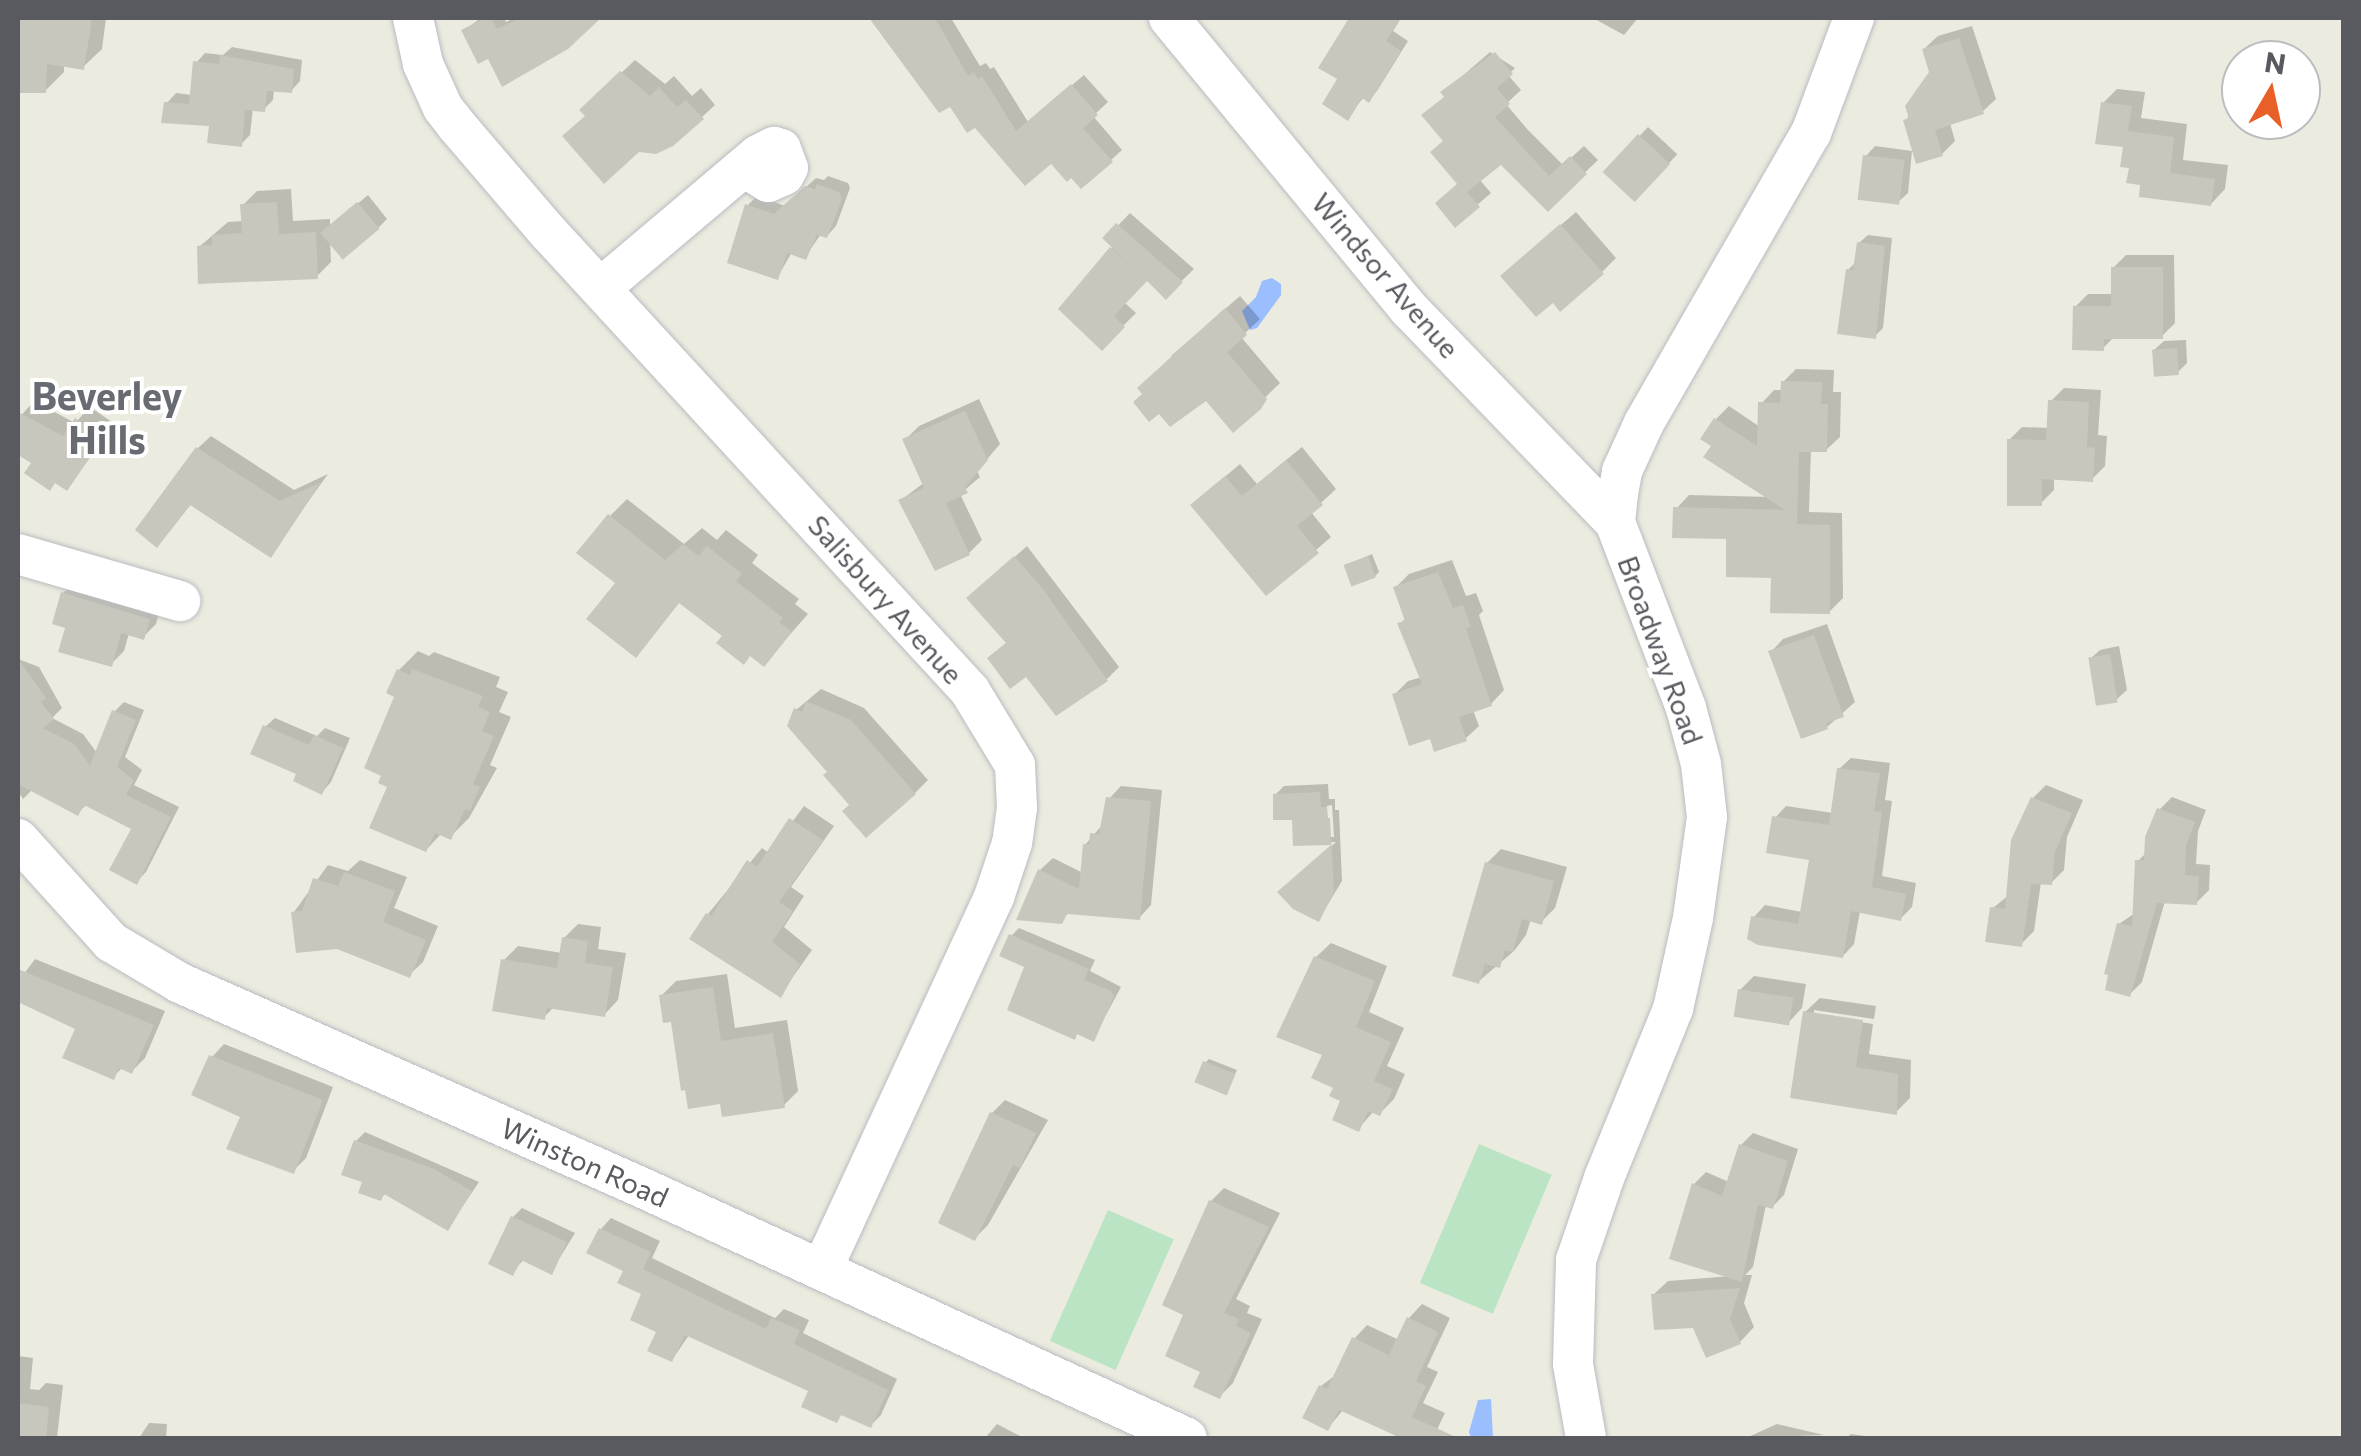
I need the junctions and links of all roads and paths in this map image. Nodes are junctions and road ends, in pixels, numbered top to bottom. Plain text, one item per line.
1 (413, 18) edge
2 (1168, 18) edge
3 (1854, 18) edge
4 (744, 167) dead end
5 (602, 286) junction
6 (1615, 522) junction
7 (18, 554) edge
8 (180, 601) dead end
9 (18, 839) edge
10 (822, 1270) junction
11 (1187, 1438) edge
12 (1586, 1438) edge

1 - 5 street, Salisbury Avenue
2 - 6 street, Windsor Avenue
3 - 6 street, Broadway Road
4 - 5 street
5 - 10 street, Salisbury Avenue
6 - 12 street, Broadway Road
7 - 8 street
9 - 10 street, Winston Road
10 - 11 street, Winston Road

